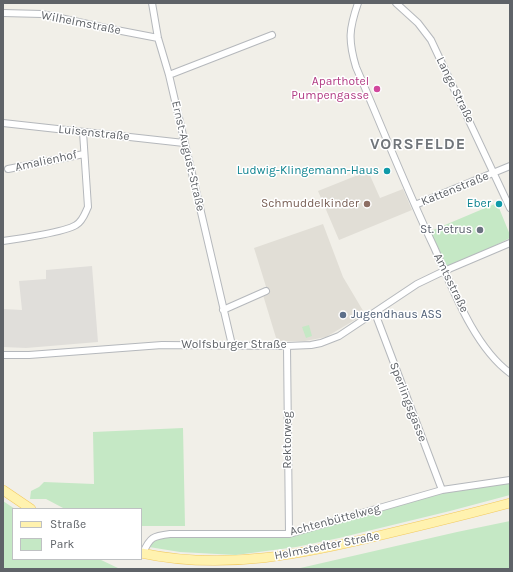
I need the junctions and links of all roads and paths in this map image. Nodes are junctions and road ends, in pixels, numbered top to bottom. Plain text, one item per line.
1 (152, 3) edge
2 (358, 3) edge
3 (396, 3) edge
4 (3, 13) edge
5 (272, 35) dead end
6 (158, 38) junction
7 (169, 75) junction
8 (3, 123) edge
9 (83, 132) junction
10 (184, 143) junction
11 (84, 154) junction
12 (510, 166) edge
13 (8, 169) dead end
14 (494, 172) junction
15 (415, 205) junction
16 (510, 208) edge
17 (3, 241) edge
18 (510, 243) edge
19 (444, 271) junction
20 (266, 291) dead end
21 (224, 310) junction
22 (375, 313) junction
23 (232, 345) junction
24 (287, 346) junction
25 (3, 355) edge
26 (510, 373) edge
27 (510, 480) edge
28 (3, 490) edge
29 (442, 490) junction
30 (510, 503) edge
31 (30, 508) edge
32 (289, 534) junction
33 (142, 553) edge

1 - 6 street, Ernst-August-Straße
2 - 15 street, Amtsstraße
3 - 14 street, Lange Straße
4 - 6 street, Wilhelmstraße
5 - 7 street
6 - 7 street, Ernst-August-Straße
7 - 10 street, Ernst-August-Straße
8 - 9 street, Luisenstraße
9 - 10 street, Luisenstraße
9 - 11 street
10 - 21 street, Ernst-August-Straße
11 - 13 street, Amalienhof
11 - 17 street
12 - 14 street, Kattenstraße
14 - 15 street, Kattenstraße
14 - 16 street, Lange Straße
15 - 19 street, Amtsstraße
18 - 19 street, Wolfsburger Straße
19 - 22 street, Wolfsburger Straße
19 - 26 street, Amtsstraße
20 - 21 street
21 - 23 street, Ernst-August-Straße
22 - 24 street, Wolfsburger Straße
22 - 29 street, Sperlingsgasse
23 - 24 street, Wolfsburger Straße
23 - 25 street, Wolfsburger Straße
24 - 32 street, Rektorweg
27 - 29 street, Achtenbüttelweg
28 - 31 main road
29 - 32 street, Achtenbüttelweg
30 - 33 main road, Helmstedter Straße
32 - 33 street, Achtenbüttelweg

